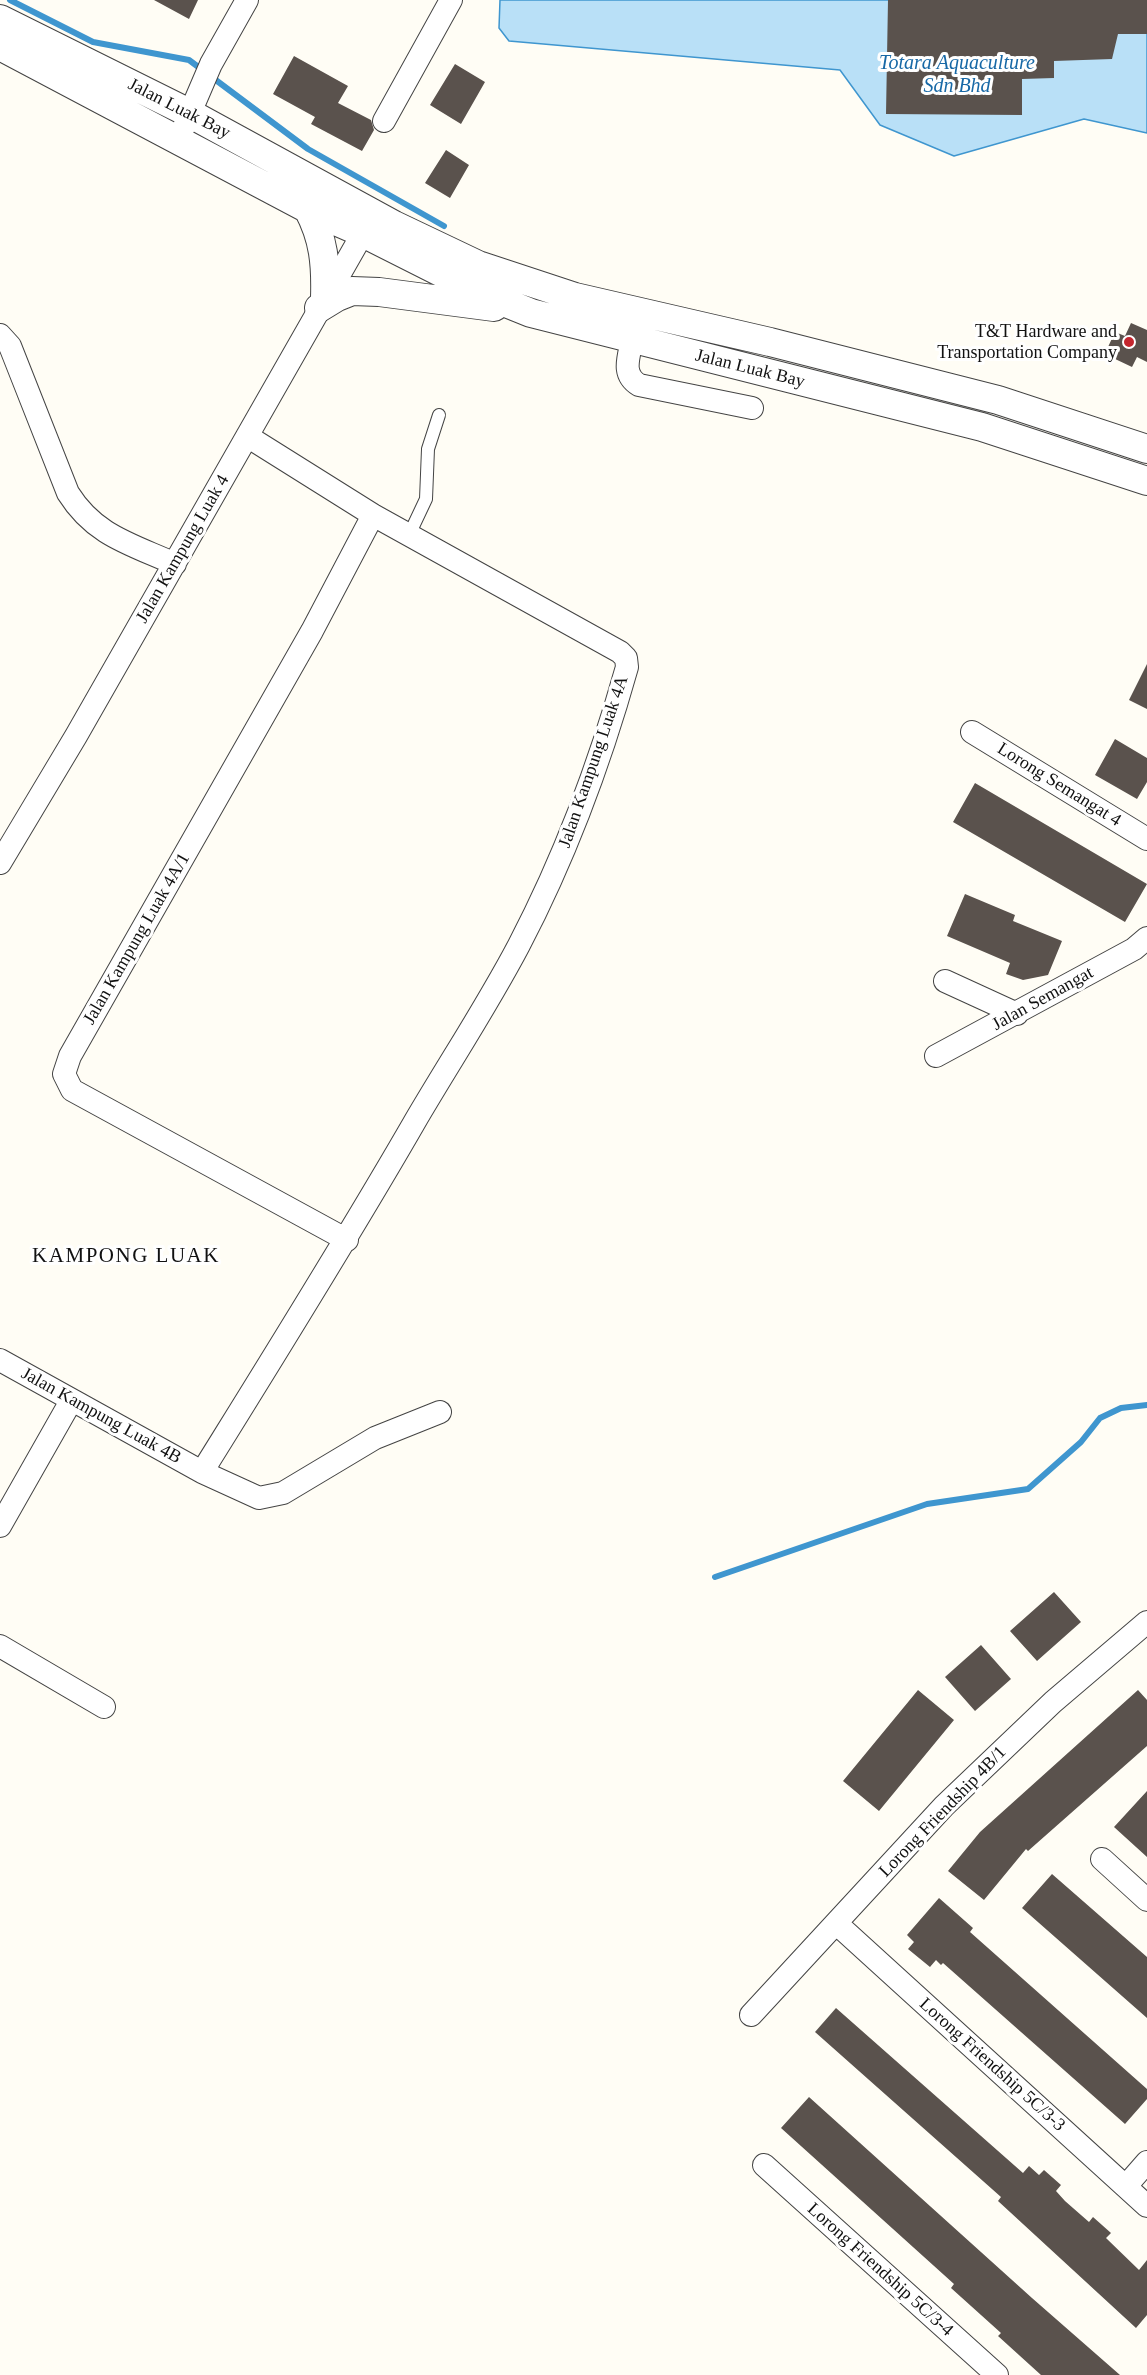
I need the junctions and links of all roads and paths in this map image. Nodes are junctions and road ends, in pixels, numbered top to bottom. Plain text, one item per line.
1 (247, 0) edge
2 (451, 0) edge
3 (0, 19) edge
4 (0, 46) edge
5 (194, 102) junction
6 (384, 121) dead end
7 (180, 139) junction
8 (356, 204) junction
9 (308, 209) junction
10 (394, 225) junction
11 (363, 233) junction
12 (322, 303) junction
13 (531, 313) junction
14 (0, 335) edge
15 (632, 339) junction
16 (752, 408) dead end
17 (439, 415) dead end
18 (247, 436) junction
19 (1147, 449) edge
20 (1147, 481) edge
21 (373, 516) junction
22 (410, 535) junction
23 (175, 564) junction
24 (972, 732) dead end
25 (1147, 839) edge
26 (0, 863) edge
27 (1147, 938) edge
28 (945, 981) dead end
29 (1017, 1014) junction
30 (936, 1056) dead end
31 (341, 1251) junction
32 (0, 1360) edge
33 (71, 1401) junction
34 (440, 1412) dead end
35 (202, 1472) junction
36 (0, 1526) edge
37 (1147, 1622) edge
38 (0, 1646) edge
39 (104, 1707) dead end
40 (1102, 1859) dead end
41 (1147, 1900) edge
42 (837, 1924) junction
43 (751, 2015) dead end
44 (1147, 2162) edge
45 (764, 2165) dead end
46 (1126, 2186) junction
47 (1147, 2206) edge
48 (997, 2375) edge

1 - 5 street
2 - 6 street
3 - 5 street, Jalan Luak Bay
4 - 7 street, Jalan Luak Bay
5 - 7 street
5 - 8 street, Jalan Luak Bay
7 - 9 street, Jalan Luak Bay
8 - 10 street, Jalan Luak Bay
8 - 11 street
9 - 11 street, Jalan Luak Bay
9 - 12 street
10 - 11 street
10 - 19 street, Jalan Luak Bay
11 - 12 street, Jalan Kampung Luak 4
11 - 13 street, Jalan Luak Bay
12 - 13 street
12 - 18 street, Jalan Kampung Luak 4
13 - 15 street, Jalan Luak Bay
14 - 23 street
15 - 16 street
15 - 20 street, Jalan Luak Bay
17 - 22 lane
18 - 21 street, Jalan Kampung Luak 4A
18 - 23 street, Jalan Kampung Luak 4
21 - 22 street, Jalan Kampung Luak 4A
21 - 31 street, Jalan Kampung Luak 4A/1
22 - 31 street, Jalan Kampung Luak 4A
23 - 26 street, Jalan Kampung Luak 4
24 - 25 street, Lorong Semangat 4
27 - 29 street, Jalan Semangat
28 - 29 street
29 - 30 street, Jalan Semangat
31 - 35 street, Jalan Kampung Luak 4A
32 - 33 street, Jalan Kampung Luak 4B
33 - 35 street, Jalan Kampung Luak 4B
33 - 36 street
34 - 35 street, Jalan Kampung Luak 4B
37 - 42 street, Lorong Friendship 4B/1
38 - 39 street
40 - 41 street
42 - 43 street, Lorong Friendship 4B/1
42 - 46 street, Lorong Friendship 5C/3-3
44 - 46 street
45 - 48 street, Lorong Friendship 5C/3-4
46 - 47 street, Lorong Friendship 5C/3-3

